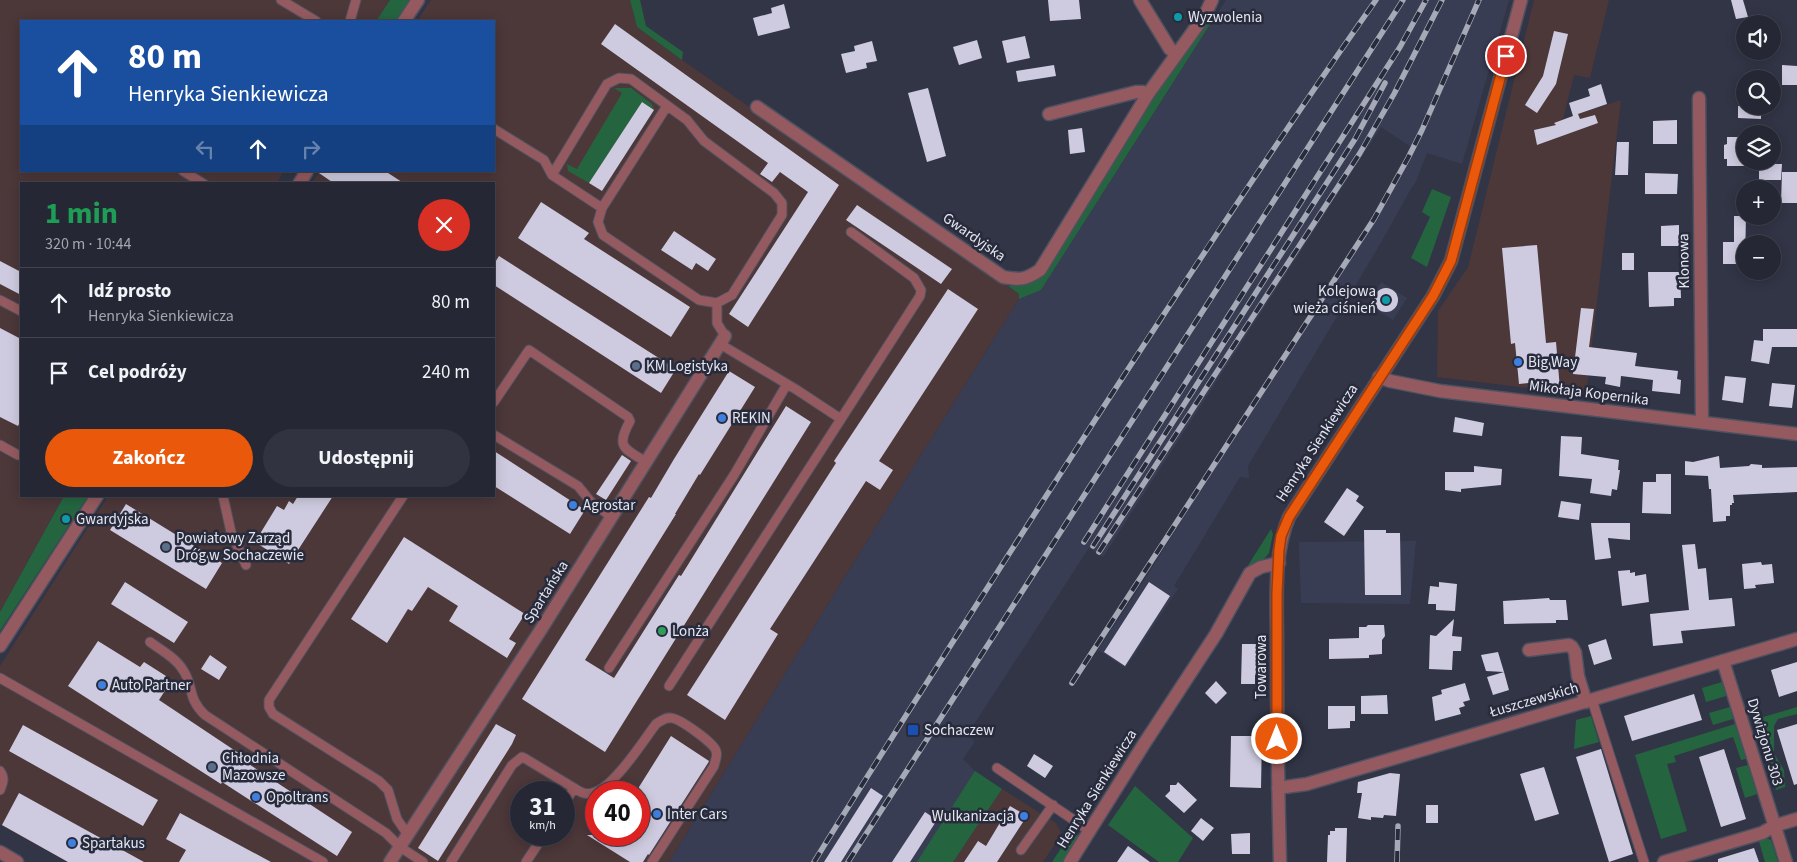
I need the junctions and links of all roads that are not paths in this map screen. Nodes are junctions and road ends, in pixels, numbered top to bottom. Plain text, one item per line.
1 (281, 0) edge
2 (356, 0) edge
3 (418, 0) edge
4 (1140, 0) edge
5 (1212, 0) edge
6 (1521, 0) edge
7 (314, 20) edge
8 (350, 20) edge
9 (405, 20) edge
10 (1177, 54) junction
11 (1148, 94) junction
12 (1699, 98) dead end
13 (667, 106) junction
14 (756, 107) dead end
15 (1049, 114) dead end
16 (495, 130) edge
17 (185, 172) edge
18 (552, 175) junction
19 (201, 182) edge
20 (602, 208) junction
21 (851, 232) dead end
22 (0, 300) edge
23 (717, 302) junction
24 (20, 310) edge
25 (722, 340) junction
26 (1379, 377) junction
27 (787, 384) junction
28 (495, 401) edge
29 (841, 419) junction
30 (1702, 422) junction
31 (1797, 434) edge
32 (495, 435) edge
33 (0, 445) edge
34 (20, 455) edge
35 (646, 462) junction
36 (96, 497) edge
37 (223, 497) edge
38 (402, 497) edge
39 (612, 517) junction
40 (1279, 563) junction
41 (246, 564) dead end
42 (1797, 639) edge
43 (150, 642) dead end
44 (0, 646) edge
45 (1529, 650) dead end
46 (1723, 661) junction
47 (609, 668) dead end
48 (0, 678) edge
49 (669, 686) dead end
50 (1589, 701) junction
51 (997, 768) dead end
52 (0, 772) edge
53 (562, 781) edge
54 (1278, 788) junction
55 (575, 789) edge
56 (0, 790) edge
57 (1053, 806) junction
58 (1797, 819) edge
59 (1774, 826) junction
60 (1090, 830) junction
61 (408, 835) junction
62 (537, 846) edge
63 (400, 847) junction
64 (1021, 850) dead end
65 (0, 852) edge
66 (17, 862) edge
67 (323, 862) edge
68 (390, 862) edge
69 (423, 862) edge
70 (451, 862) edge
71 (526, 862) edge
72 (652, 862) edge
73 (1070, 862) edge
74 (1280, 862) edge
75 (1644, 862) edge
76 (1664, 862) edge
77 (1786, 862) edge

1 - 7 lane
2 - 8 lane
3 - 9 street
4 - 10 street
5 - 10 street, Gwardyjska
6 - 26 street, Henryka Sienkiewicza
10 - 11 street, Gwardyjska
11 - 14 street, Gwardyjska
11 - 15 street
12 - 30 street, Klonowa
13 - 18 lane
13 - 20 lane
13 - 23 lane
16 - 18 lane
17 - 19 lane
18 - 20 lane
20 - 23 lane
21 - 29 lane
22 - 24 lane
23 - 25 lane
25 - 27 lane
25 - 35 street, Spartańska
26 - 30 street, Mikołaja Kopernika
26 - 40 street, Henryka Sienkiewicza
27 - 29 lane
27 - 47 lane
28 - 35 lane
29 - 49 lane
30 - 31 street, Mikołaja Kopernika
32 - 39 lane
33 - 34 lane
35 - 39 street, Spartańska
36 - 44 street
37 - 41 lane
38 - 61 lane
39 - 61 street, Spartańska
40 - 54 street, Towarowa
40 - 60 street, Henryka Sienkiewicza
42 - 46 street, Łuszczewskich
43 - 63 lane
45 - 50 street
46 - 50 street, Łuszczewskich
46 - 59 street, Dywizjonu 303
48 - 67 lane
50 - 54 street, Łuszczewskich
50 - 75 lane
51 - 57 lane
52 - 56 lane
53 - 70 lane
54 - 74 street, Towarowa
55 - 72 lane
57 - 60 lane
57 - 64 lane
58 - 59 street
59 - 76 street
59 - 77 street, Dywizjonu 303
60 - 73 street, Henryka Sienkiewicza
61 - 63 street, Spartańska
62 - 71 lane
63 - 68 street, Spartańska
63 - 69 lane
65 - 66 street

